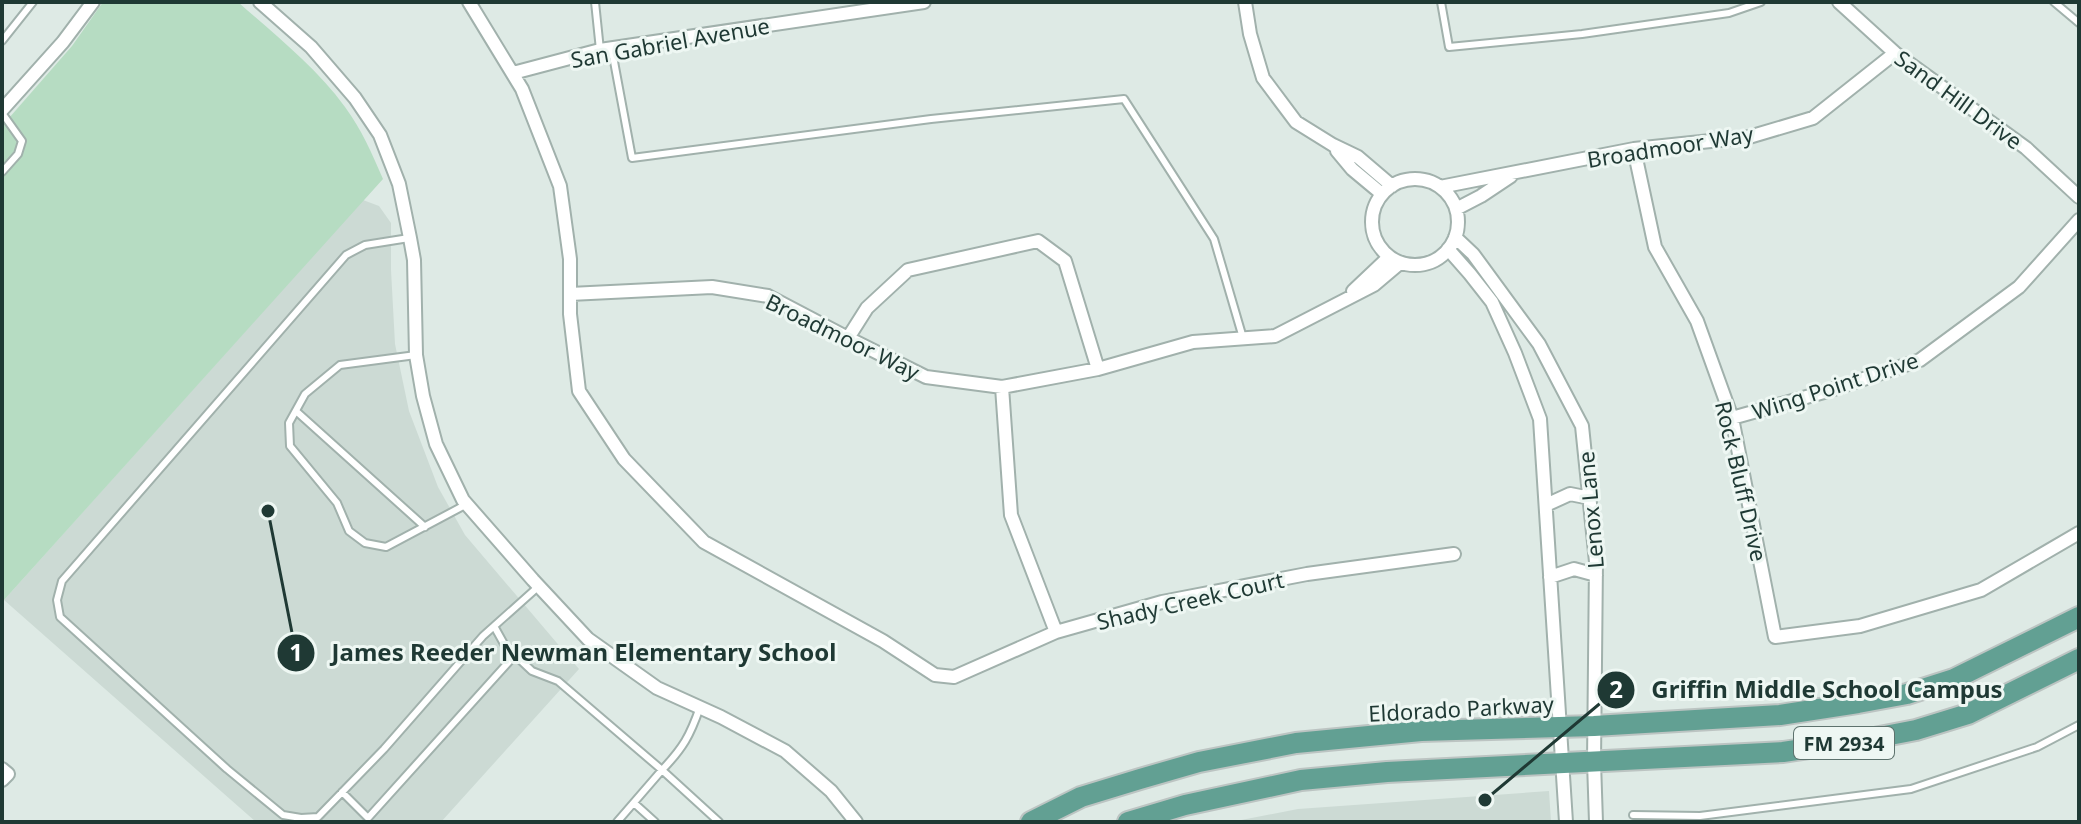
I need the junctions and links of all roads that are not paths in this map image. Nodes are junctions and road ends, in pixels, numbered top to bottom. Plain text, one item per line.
1 (33, 2) edge
2 (93, 2) edge
3 (260, 2) edge
4 (469, 2) edge
5 (595, 2) edge
6 (924, 2) edge
7 (1245, 2) edge
8 (1441, 2) edge
9 (1761, 2) edge
10 (1839, 2) edge
11 (2054, 2) edge
12 (2079, 23) edge
13 (2, 41) edge
14 (600, 50) junction
15 (1895, 53) junction
16 (513, 73) junction
17 (2, 111) edge
18 (1634, 149) junction
19 (2, 172) edge
20 (1517, 172) junction
21 (1440, 187) junction
22 (1387, 190) junction
23 (2079, 197) edge
24 (1456, 209) junction
25 (2079, 220) edge
26 (1455, 237) junction
27 (410, 238) junction
28 (1448, 249) junction
29 (1394, 260) junction
30 (570, 294) junction
31 (848, 338) junction
32 (1243, 338) junction
33 (416, 355) junction
34 (1098, 369) junction
35 (1002, 387) junction
36 (296, 411) junction
37 (1732, 418) junction
38 (1590, 498) junction
39 (467, 504) junction
40 (1546, 505) junction
41 (425, 527) junction
42 (2079, 533) edge
43 (1454, 554) dead end
44 (1596, 575) junction
45 (1550, 577) junction
46 (539, 586) junction
47 (2079, 617) edge
48 (494, 626) junction
49 (1056, 632) junction
50 (515, 655) junction
51 (2079, 659) edge
52 (700, 707) junction
53 (2079, 725) edge
54 (1594, 726) junction
55 (1560, 727) junction
56 (1594, 762) junction
57 (1562, 764) junction
58 (662, 770) junction
59 (342, 792) junction
60 (634, 803) junction
61 (1633, 815) dead end
62 (1700, 819) edge
63 (617, 822) edge
64 (655, 822) edge
65 (719, 822) edge
66 (856, 822) edge
67 (1031, 822) edge
68 (1128, 822) edge
69 (1566, 822) edge
70 (1596, 822) edge

1 - 13 lane
2 - 17 street
3 - 27 street
4 - 16 street
5 - 14 lane
6 - 14 street, San Gabriel Avenue
7 - 22 street
8 - 9 lane
10 - 15 street, Sand Hill Drive
11 - 12 lane
14 - 16 street, San Gabriel Avenue
14 - 32 lane
15 - 18 street, Broadmoor Way
15 - 23 street, Sand Hill Drive
16 - 30 street
17 - 19 lane
18 - 20 street, Broadmoor Way
18 - 37 street, Rock Bluff Drive
20 - 21 street, Broadmoor Way
20 - 24 street, Broadmoor Way
21 - 22 street
21 - 24 street
22 - 29 street
24 - 26 street
25 - 37 street, Wing Point Drive
26 - 28 street
26 - 38 street, Lenox Lane
27 - 33 street
27 - 59 lane
28 - 29 street
28 - 40 street, Lenox Lane
29 - 32 street, Broadmoor Way
30 - 31 street, Broadmoor Way
30 - 49 street, Shady Creek Court
31 - 34 street
31 - 35 street, Broadmoor Way
32 - 34 street, Broadmoor Way
33 - 36 lane
33 - 39 street
34 - 35 street, Broadmoor Way
35 - 49 street
36 - 41 lane
36 - 41 lane
37 - 42 street, Rock Bluff Drive
38 - 40 street
38 - 44 street, Lenox Lane
39 - 41 lane
39 - 46 street
40 - 45 street, Lenox Lane
43 - 49 street, Shady Creek Court
44 - 45 street
44 - 54 street, Lenox Lane
45 - 55 street, Lenox Lane
46 - 48 lane
46 - 52 street
47 - 54 main road, Eldorado Parkway / FM 2934
48 - 50 lane
48 - 59 lane
50 - 58 lane
50 - 59 lane
51 - 56 main road, FM 2934
52 - 58 lane
52 - 66 street
53 - 62 lane
54 - 55 main road, Eldorado Parkway / FM 2934
54 - 56 street, Lenox Lane
55 - 57 street, Lenox Lane
55 - 67 main road, Eldorado Parkway / FM 2934
56 - 57 main road, FM 2934
56 - 70 street, Lenox Lane
57 - 68 main road, FM 2934
57 - 69 street, Lenox Lane
58 - 60 lane
58 - 65 lane
60 - 63 lane
60 - 64 lane
61 - 62 lane

